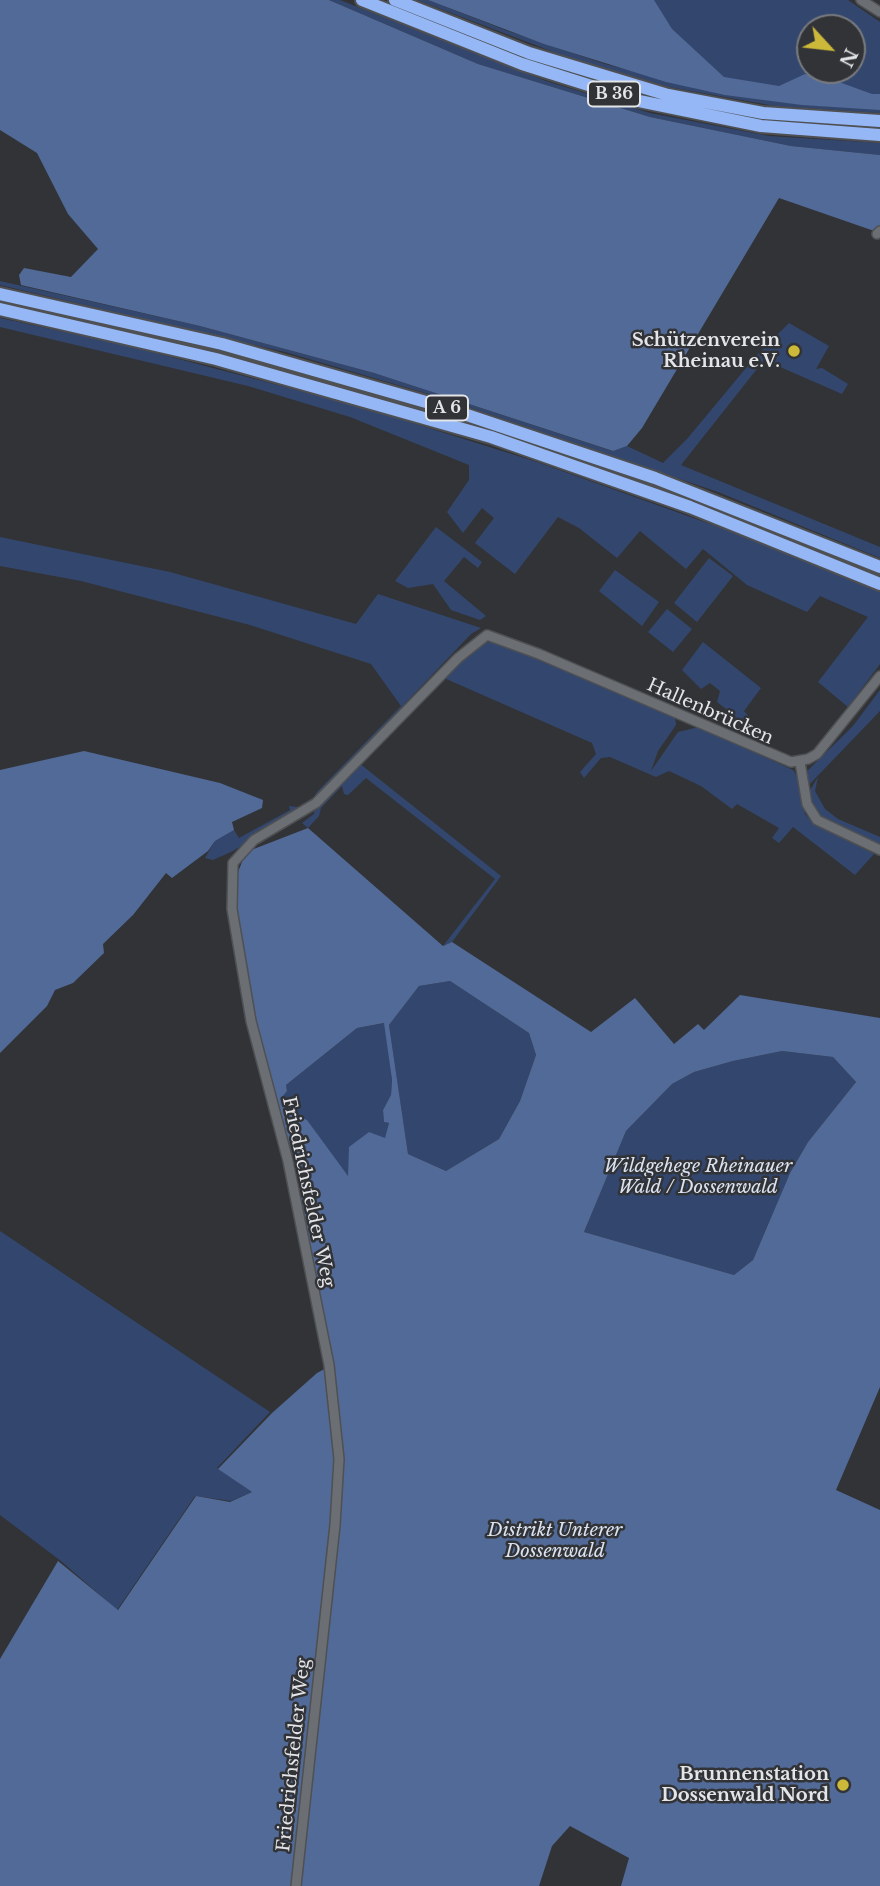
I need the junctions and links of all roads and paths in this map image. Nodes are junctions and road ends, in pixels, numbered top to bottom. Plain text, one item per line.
1 (362, 0) edge
2 (395, 0) edge
3 (861, 0) edge
4 (880, 12) edge
5 (880, 121) edge
6 (880, 135) edge
7 (0, 294) edge
8 (0, 309) edge
9 (880, 567) edge
10 (880, 584) edge
11 (500, 638) joint
12 (880, 676) edge
13 (800, 762) junction
14 (880, 850) edge
15 (296, 1886) edge

1 - 6 highway, B 36
2 - 5 highway, B 36
3 - 4 street
7 - 9 highway, A 6
8 - 10 highway, A 6
11 - 13 street, Hallenbrücken
11 - 15 street, Friedrichsfelder Weg
12 - 13 street
13 - 14 street

